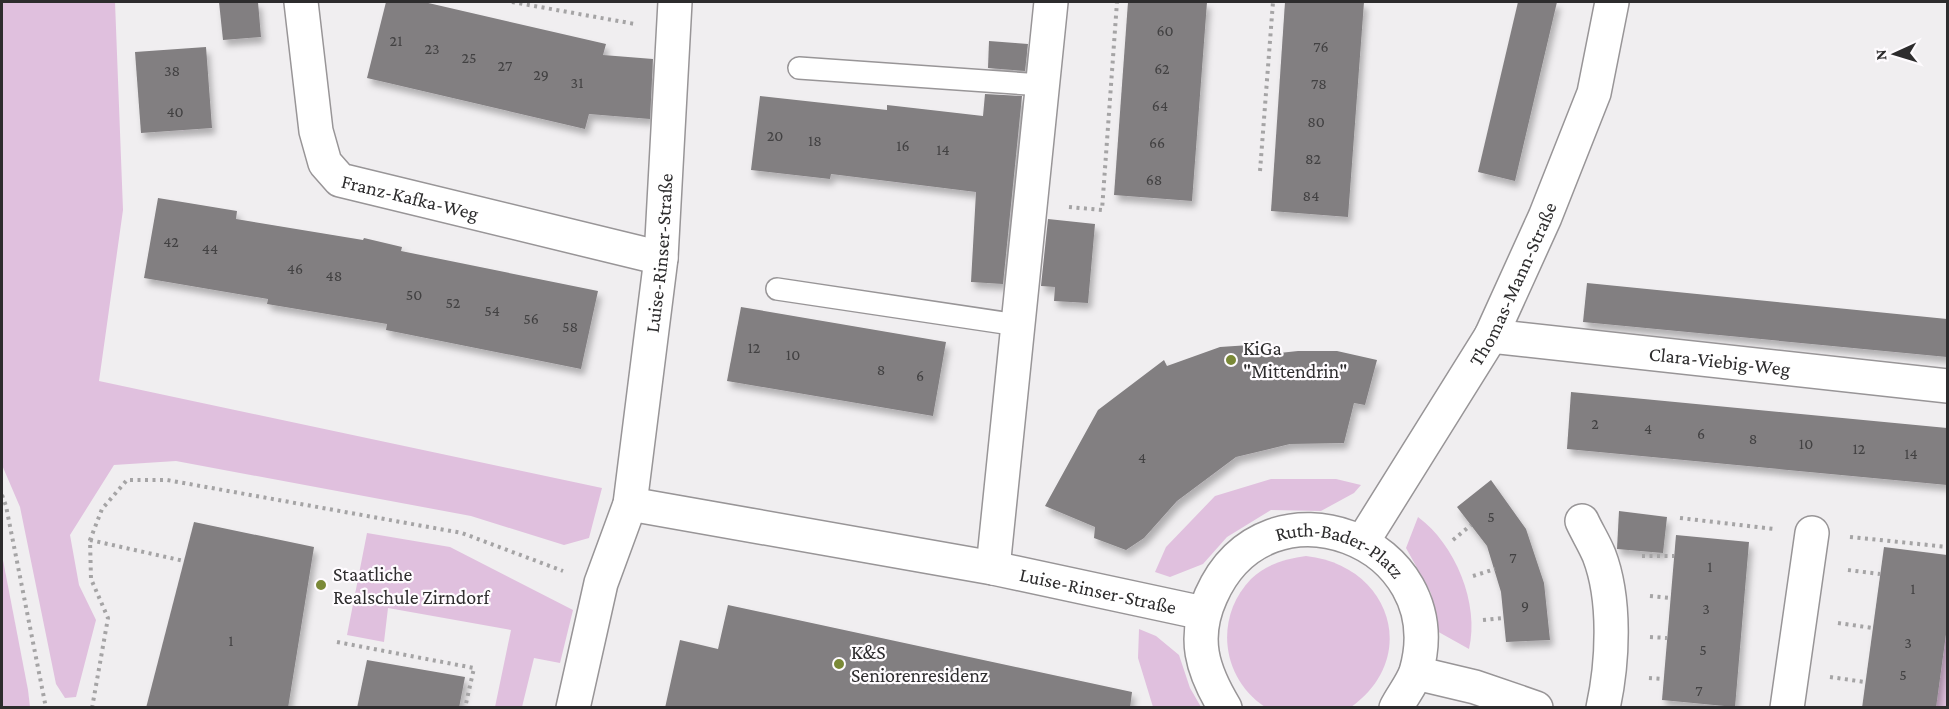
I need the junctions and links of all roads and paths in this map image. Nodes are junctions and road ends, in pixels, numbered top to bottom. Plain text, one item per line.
1 (301, 2) edge
2 (512, 2) edge
3 (1051, 2) edge
4 (1117, 2) edge
5 (1273, 2) edge
6 (1612, 2) edge
7 (673, 16) edge
8 (800, 68) dead end
9 (1042, 85) junction
10 (1260, 171) dead end
11 (1030, 204) junction
12 (661, 258) junction
13 (777, 289) dead end
14 (1018, 325) junction
15 (1491, 336) junction
16 (1947, 386) edge
17 (2, 495) edge
18 (630, 504) junction
19 (1680, 518) dead end
20 (1582, 521) dead end
21 (1471, 525) dead end
22 (1812, 533) junction
23 (90, 540) junction
24 (1453, 540) dead end
25 (1363, 541) junction
26 (1947, 546) edge
27 (184, 561) dead end
28 (993, 568) junction
29 (1495, 569) dead end
30 (1473, 576) dead end
31 (601, 583) junction
32 (1203, 613) junction
33 (1504, 618) dead end
34 (1483, 620) dead end
35 (337, 642) dead end
36 (1416, 673) junction
37 (46, 708) edge
38 (92, 708) edge
39 (465, 708) edge
40 (573, 708) edge
41 (1225, 708) edge
42 (1396, 708) edge
43 (1536, 708) edge
44 (1603, 708) edge
45 (1787, 708) edge

1 - 12 street, Franz-Kafka-Weg
2 - 7 path
3 - 9 street, Luise-Rinser-Straße
4 - 11 path
5 - 10 path
6 - 15 street, Thomas-Mann-Straße
7 - 12 street, Luise-Rinser-Straße
8 - 9 lane
9 - 11 street, Luise-Rinser-Straße
11 - 14 street, Luise-Rinser-Straße
12 - 18 street, Luise-Rinser-Straße
13 - 14 lane
14 - 28 street, Luise-Rinser-Straße
15 - 16 street, Clara-Viebig-Weg
15 - 25 street, Thomas-Mann-Straße
17 - 37 path
18 - 28 street, Luise-Rinser-Straße
18 - 31 street, Luise-Rinser-Straße
19 - 22 path
20 - 44 street
21 - 24 path
22 - 26 path
22 - 45 street
23 - 27 path
23 - 31 path
23 - 38 path
25 - 32 street, Ruth-Bader-Platz
25 - 36 street, Ruth-Bader-Platz
28 - 32 street, Luise-Rinser-Straße
29 - 30 path
31 - 40 street, Luise-Rinser-Straße
32 - 41 street, Ruth-Bader-Platz
33 - 34 path
35 - 39 path
36 - 42 street, Ruth-Bader-Platz
36 - 43 street

